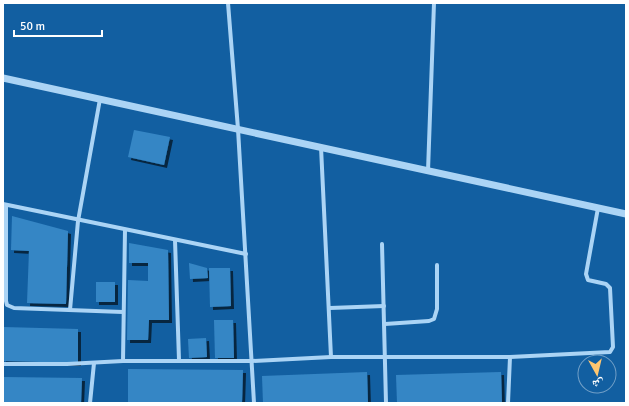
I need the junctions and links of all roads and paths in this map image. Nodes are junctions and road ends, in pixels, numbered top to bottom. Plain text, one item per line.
1 (228, 3) edge
2 (434, 3) edge
3 (3, 78) edge
4 (100, 99) junction
5 (238, 129) junction
6 (321, 147) junction
7 (428, 171) junction
8 (4, 205) edge
9 (598, 208) junction
10 (626, 214) edge
11 (78, 221) junction
12 (125, 230) junction
13 (175, 240) junction
14 (382, 244) dead end
15 (246, 254) junction
16 (437, 265) dead end
17 (384, 306) junction
18 (330, 308) junction
19 (70, 310) junction
20 (123, 312) junction
21 (385, 324) junction
22 (331, 357) junction
23 (510, 357) junction
24 (385, 358) junction
25 (179, 360) junction
26 (123, 361) junction
27 (252, 361) junction
28 (3, 364) edge
29 (94, 364) junction
30 (90, 403) edge
31 (254, 403) edge
32 (386, 403) edge
33 (508, 403) edge

1 - 5 street
2 - 7 street
3 - 4 street
4 - 5 street
4 - 11 street
5 - 6 street
5 - 15 street
6 - 7 street
6 - 18 street
7 - 9 street
8 - 11 street
8 - 19 street
9 - 10 street
9 - 23 street
11 - 12 street
11 - 19 street
12 - 13 street
12 - 20 street
13 - 15 street
13 - 25 street
14 - 17 street
15 - 27 street
16 - 21 street
17 - 18 street
17 - 21 street
18 - 22 street
19 - 20 street
20 - 26 street
21 - 24 street
22 - 24 street
22 - 27 street
23 - 24 street
23 - 33 street
24 - 32 street
25 - 26 street
25 - 27 street
26 - 29 street
27 - 31 street
28 - 29 street
29 - 30 street

